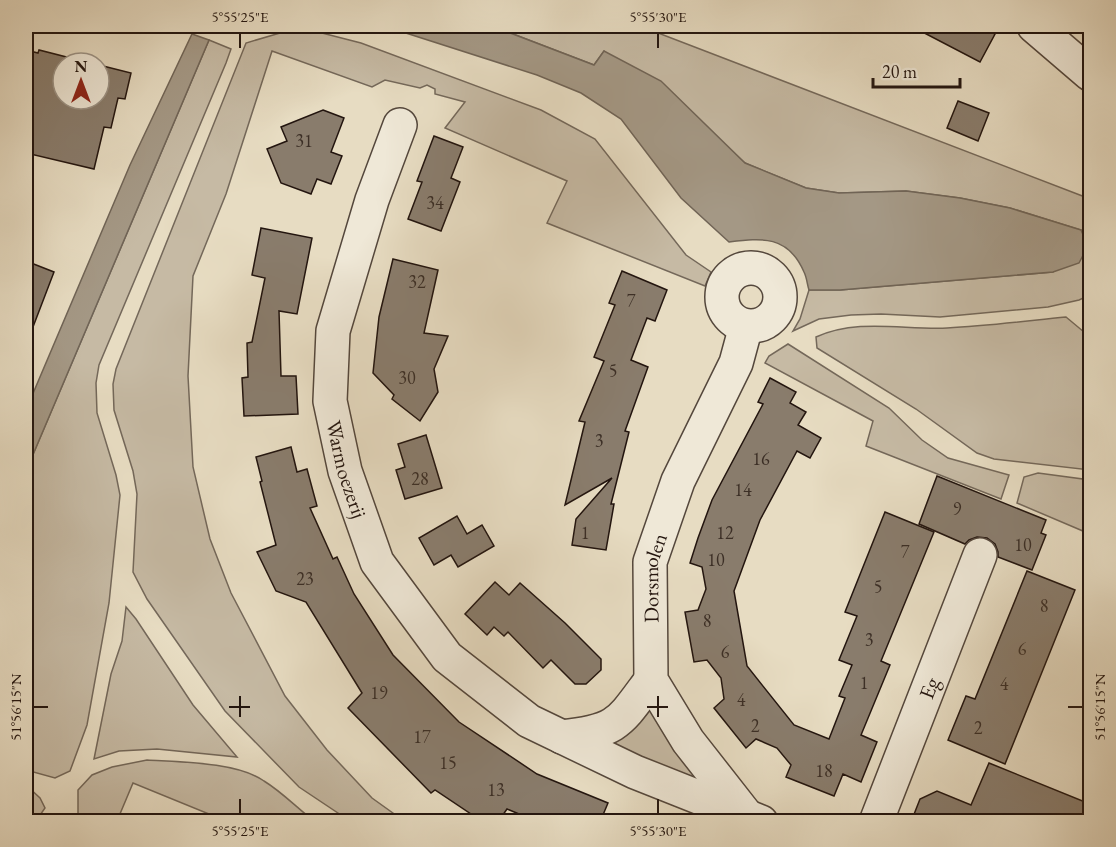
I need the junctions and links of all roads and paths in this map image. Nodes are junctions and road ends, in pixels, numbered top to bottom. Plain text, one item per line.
1 (1034, 26) edge
2 (1090, 74) edge
3 (400, 125) dead end
4 (746, 326) dead end
5 (980, 555) dead end
6 (651, 680) junction
7 (562, 737) junction
8 (754, 819) edge
9 (876, 822) edge

1 - 2 street
3 - 7 street, Warmoezerij
4 - 6 street, Dorsmolen
5 - 9 street, Eg
6 - 7 street
6 - 8 street
7 - 8 street, Warmoezerij

